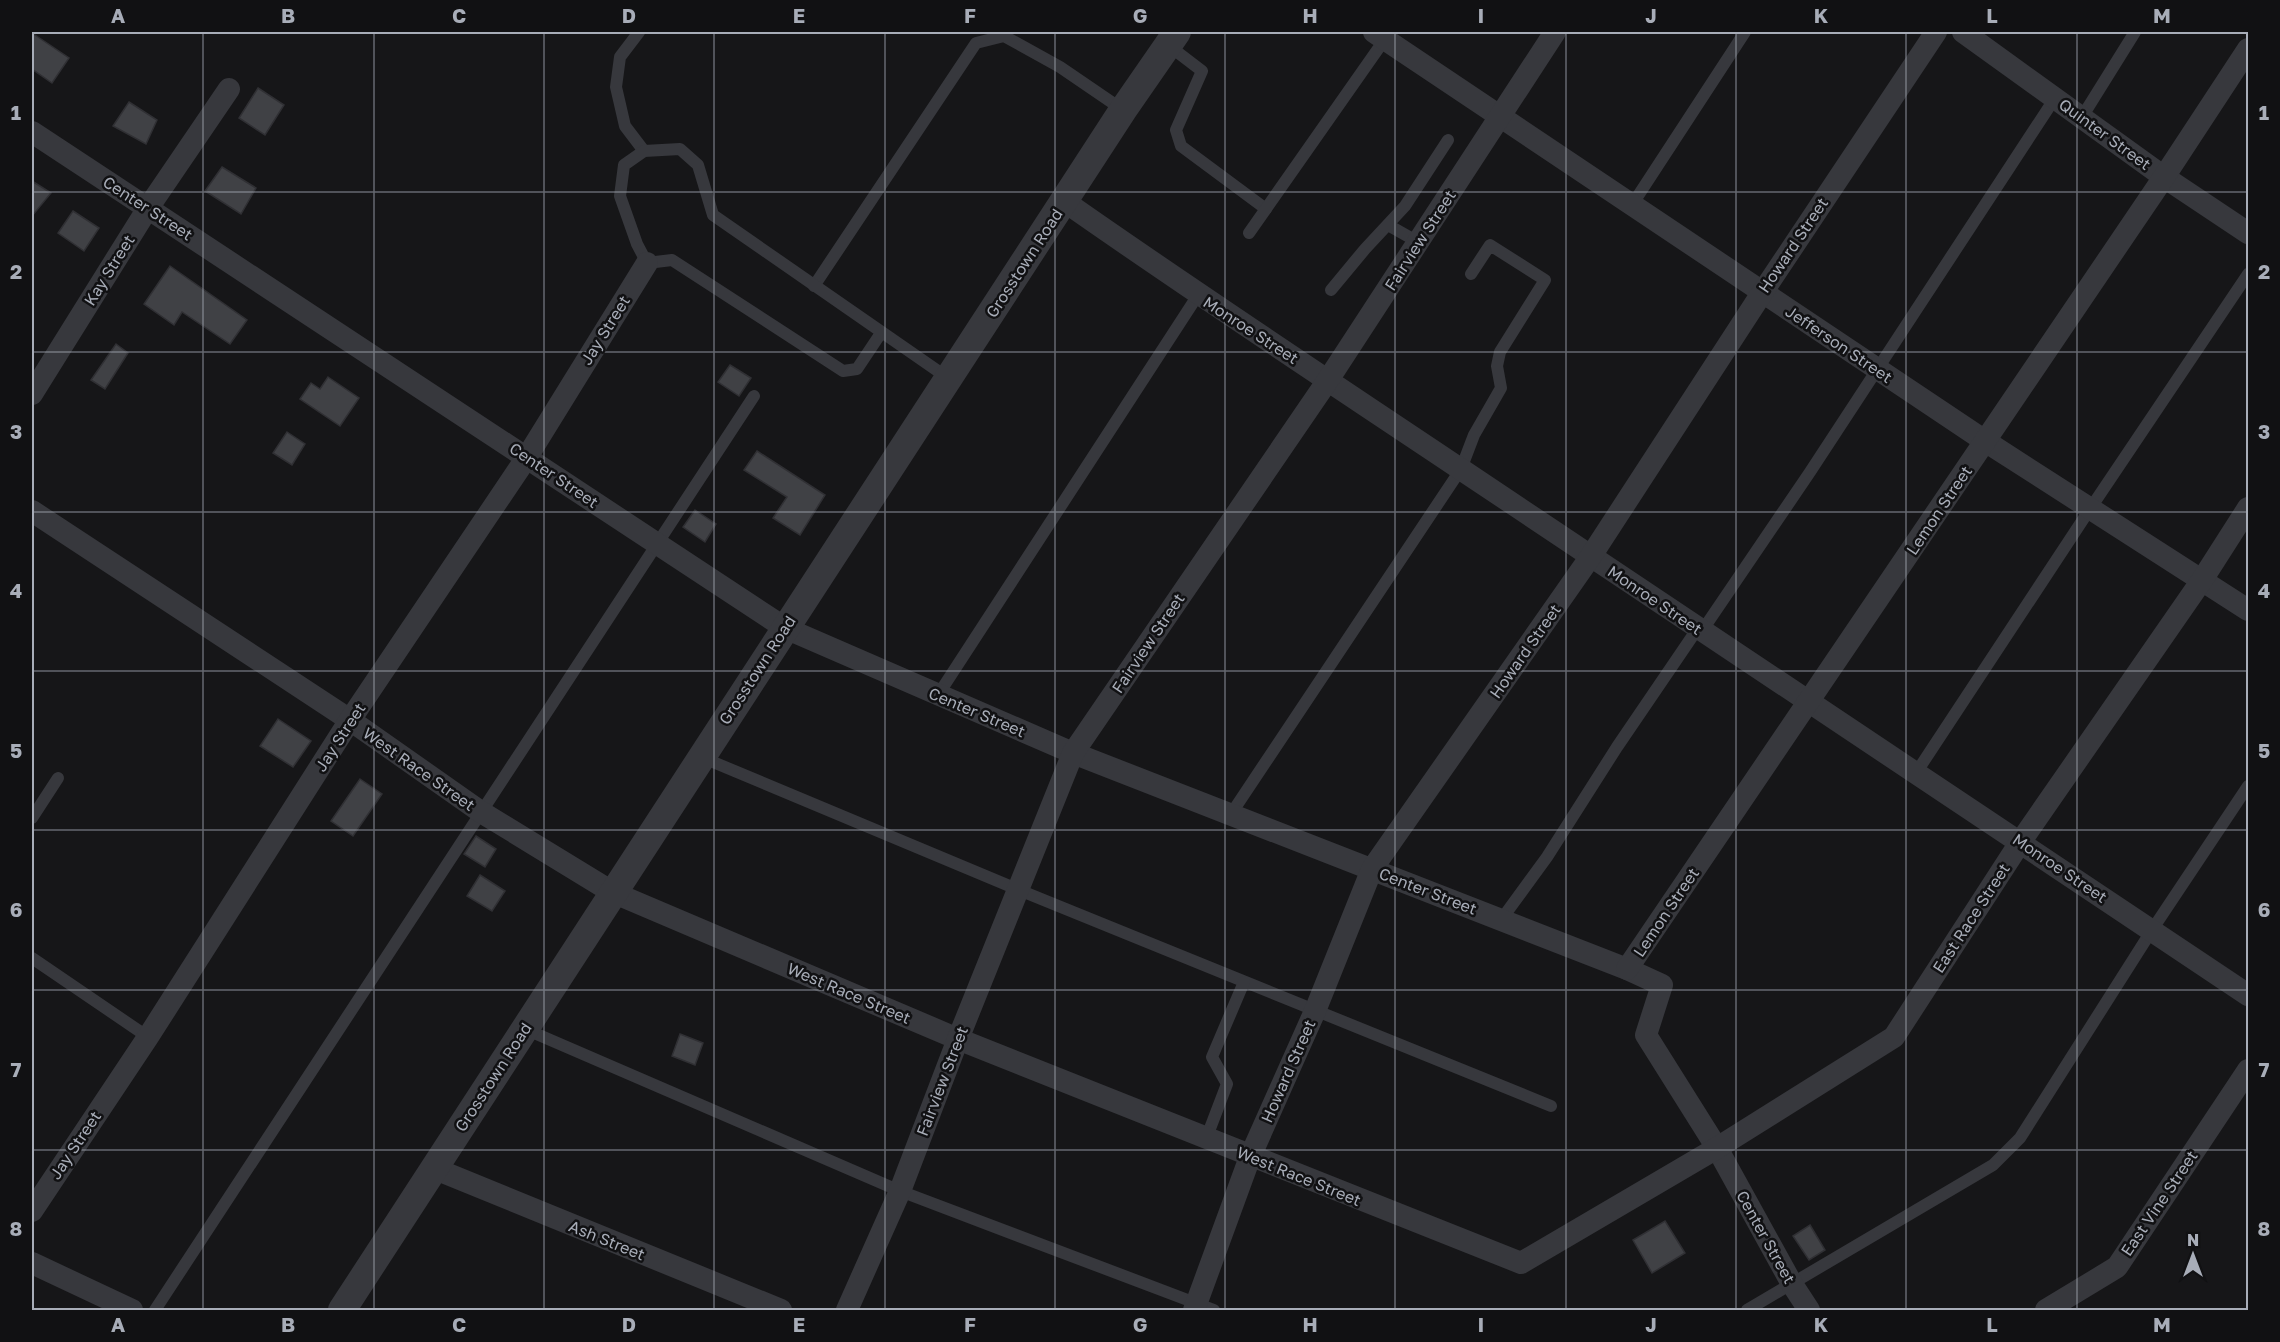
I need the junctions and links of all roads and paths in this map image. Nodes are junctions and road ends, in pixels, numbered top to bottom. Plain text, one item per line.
1 (639, 32) edge
2 (1555, 32) edge
3 (1745, 32) edge
4 (1936, 32) edge
5 (1964, 32) edge
6 (2135, 32) edge
7 (1379, 35) edge
8 (1172, 38) edge
9 (2248, 49) edge
10 (229, 89) dead end
11 (2055, 98) junction
12 (1123, 110) junction
13 (1500, 117) junction
14 (2082, 117) junction
15 (32, 132) edge
16 (1448, 140) dead end
17 (644, 151) junction
18 (2164, 177) junction
19 (1064, 201) junction
20 (1632, 205) junction
21 (148, 208) junction
22 (1266, 209) junction
23 (1388, 225) junction
24 (1249, 233) dead end
25 (2248, 233) edge
26 (1418, 242) junction
27 (647, 263) junction
28 (1471, 274) dead end
29 (2248, 274) edge
30 (814, 286) junction
31 (1331, 290) dead end
32 (1762, 293) junction
33 (1198, 295) junction
34 (881, 333) junction
35 (1876, 369) junction
36 (948, 378) junction
37 (1328, 380) junction
38 (32, 394) edge
39 (754, 396) dead end
40 (1985, 441) junction
41 (527, 457) junction
42 (1461, 469) junction
43 (2248, 508) edge
44 (2090, 509) junction
45 (32, 512) edge
46 (659, 544) junction
47 (1591, 556) junction
48 (2202, 580) junction
49 (2248, 610) edge
50 (785, 628) junction
51 (1700, 630) junction
52 (938, 696) junction
53 (1809, 703) junction
54 (350, 720) junction
55 (1073, 753) junction
56 (700, 757) junction
57 (1916, 773) junction
58 (58, 778) dead end
59 (2248, 786) edge
60 (481, 812) junction
61 (1231, 814) junction
62 (32, 818) edge
63 (2021, 841) junction
64 (1372, 869) junction
65 (1019, 890) junction
66 (612, 892) junction
67 (1501, 920) junction
68 (2152, 930) junction
69 (32, 958) edge
70 (1628, 969) junction
71 (1244, 982) junction
72 (2248, 994) edge
73 (1315, 1011) junction
74 (524, 1029) junction
75 (148, 1037) junction
76 (958, 1039) junction
77 (2248, 1070) edge
78 (1551, 1106) dead end
79 (1206, 1139) junction
80 (1717, 1148) junction
81 (1250, 1156) junction
82 (434, 1168) junction
83 (900, 1191) junction
84 (32, 1211) edge
85 (32, 1263) edge
86 (1792, 1284) junction
87 (1768, 1298) junction
88 (1202, 1308) edge
89 (343, 1310) edge
90 (132, 1311) edge
91 (155, 1311) edge
92 (781, 1311) edge
93 (847, 1311) edge
94 (1747, 1311) edge
95 (1772, 1311) edge
96 (1809, 1311) edge
97 (2046, 1311) edge

1 - 17 lane
2 - 13 street, Fairview Street
3 - 20 lane
4 - 32 street, Howard Street
5 - 11 street, Quinter Street
6 - 14 lane
7 - 13 street, Jefferson Street
7 - 22 lane
8 - 12 street, Grosstown Road
8 - 22 lane
9 - 18 street, Lemon Street
10 - 21 street, Kay Street
11 - 14 street, Quinter Street
11 - 35 lane
12 - 19 street, Grosstown Road
12 - 30 lane
13 - 20 street, Jefferson Street
13 - 26 street, Fairview Street
14 - 18 street, Quinter Street
15 - 21 street, Center Street
16 - 23 lane
17 - 27 lane
17 - 30 lane
18 - 25 street, Quinter Street
18 - 40 street, Lemon Street
19 - 33 street, Monroe Street
19 - 36 street, Grosstown Road
20 - 32 street, Jefferson Street
21 - 38 street, Kay Street
21 - 41 street, Center Street
22 - 24 lane
23 - 26 lane
23 - 31 lane
26 - 37 street, Fairview Street
27 - 34 lane
27 - 41 street, Jay Street
28 - 42 lane
29 - 44 lane
30 - 34 lane
32 - 35 street, Jefferson Street
32 - 47 street, Howard Street
33 - 37 street, Monroe Street
33 - 52 lane
34 - 36 lane
35 - 40 street, Jefferson Street
35 - 51 lane
36 - 50 street, Grosstown Road
37 - 42 street, Monroe Street
37 - 55 street, Fairview Street
39 - 46 lane
40 - 44 street, Jefferson Street
40 - 53 street, Lemon Street
41 - 46 street, Center Street
41 - 54 street, Jay Street
42 - 47 street, Monroe Street
42 - 61 lane
43 - 48 street, East Race Street
44 - 48 street, Jefferson Street
44 - 57 lane
45 - 54 street, West Race Street
46 - 50 street, Center Street
46 - 60 lane
47 - 51 street, Monroe Street
47 - 64 street, Howard Street
48 - 49 street, Jefferson Street
48 - 63 street, East Race Street
50 - 52 street, Center Street
50 - 56 street, Grosstown Road
51 - 53 street, Monroe Street
51 - 67 lane
52 - 55 street, Center Street
53 - 57 street, Monroe Street
53 - 70 street, Lemon Street
54 - 60 street, West Race Street
54 - 75 street, Jay Street
55 - 61 street, Center Street
55 - 65 street, Fairview Street
56 - 65 lane
56 - 66 street, Grosstown Road
57 - 63 street, Monroe Street
58 - 62 lane
59 - 68 lane
60 - 66 street, West Race Street
60 - 91 lane
61 - 64 street, Center Street
63 - 68 street, Monroe Street
63 - 80 street, East Race Street
64 - 67 street, Center Street
64 - 73 street, Howard Street
65 - 71 lane
65 - 76 street, Fairview Street
66 - 74 street, Grosstown Road
66 - 76 street, West Race Street
67 - 70 street, Center Street
68 - 72 street, Monroe Street
68 - 86 lane
69 - 75 lane
70 - 80 street, Center Street
71 - 73 lane
71 - 79 lane
73 - 78 lane
73 - 81 street, Howard Street
74 - 82 street, Grosstown Road
74 - 83 lane
75 - 84 street, Jay Street
76 - 79 street, West Race Street
76 - 83 street, Fairview Street
77 - 97 street, East Vine Street
79 - 81 street, West Race Street
80 - 81 street, West Race Street
80 - 86 street, Center Street
81 - 88 street, Howard Street
82 - 89 street, Grosstown Road
82 - 92 street, Ash Street
83 - 88 lane
83 - 93 street, Fairview Street
85 - 90 street
86 - 87 lane
86 - 96 street, Center Street
87 - 94 lane
87 - 95 lane

